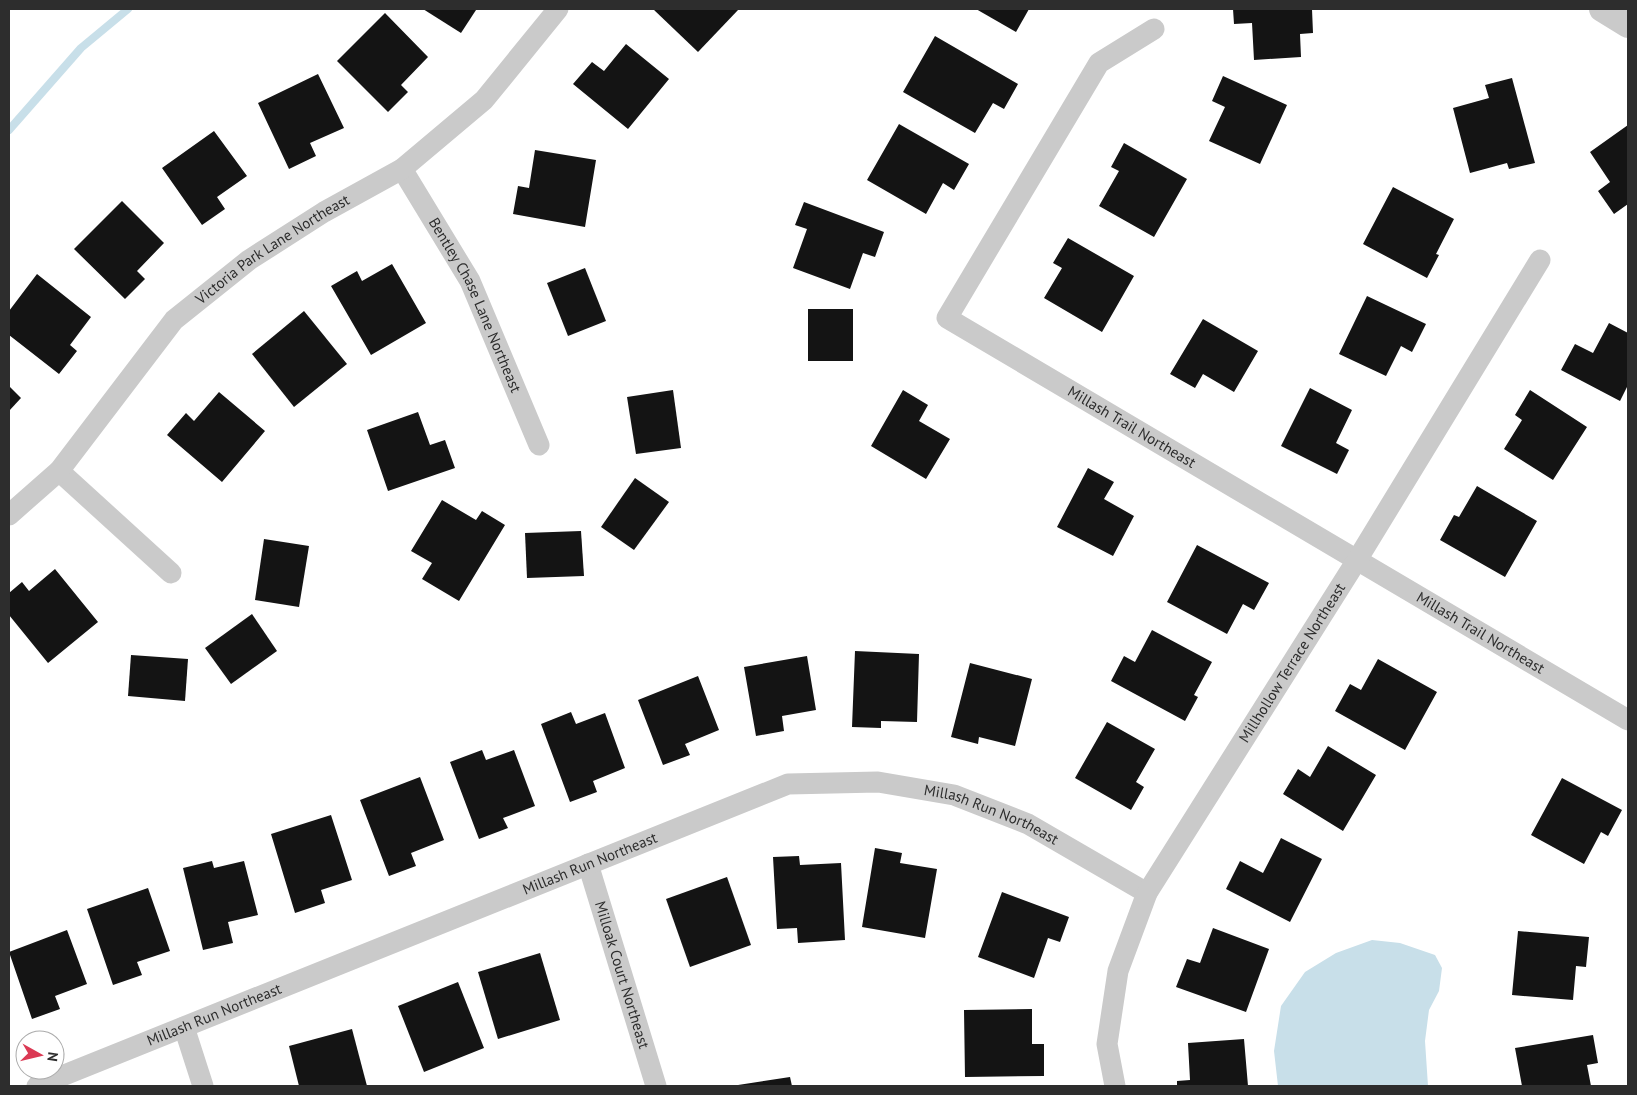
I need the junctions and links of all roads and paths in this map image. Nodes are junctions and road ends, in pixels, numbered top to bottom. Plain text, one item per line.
1 (558, 9) edge
2 (1154, 29) dead end
3 (402, 169) junction
4 (1540, 260) dead end
5 (539, 446) dead end
6 (59, 471) junction
7 (9, 515) edge
8 (1357, 560) junction
9 (171, 572) dead end
10 (1628, 720) edge
11 (588, 864) junction
12 (1147, 893) junction
13 (184, 1027) junction
14 (37, 1086) edge
15 (203, 1086) edge
16 (656, 1086) edge
17 (1115, 1086) edge

1 - 3 street, Victoria Park Lane Northeast
2 - 8 street, Millash Trail Northeast
3 - 5 street, Bentley Chase Lane Northeast
3 - 6 street, Victoria Park Lane Northeast
4 - 8 street, Millhollow Terrace Northeast
6 - 7 street, Victoria Park Lane Northeast
6 - 9 street
8 - 10 street, Millash Trail Northeast
8 - 12 street, Millhollow Terrace Northeast
11 - 12 street, Millash Run Northeast
11 - 13 street, Millash Run Northeast
11 - 16 street, Milloak Court Northeast
12 - 17 street, Millhollow Terrace Northeast
13 - 14 street, Millash Run Northeast
13 - 15 street

